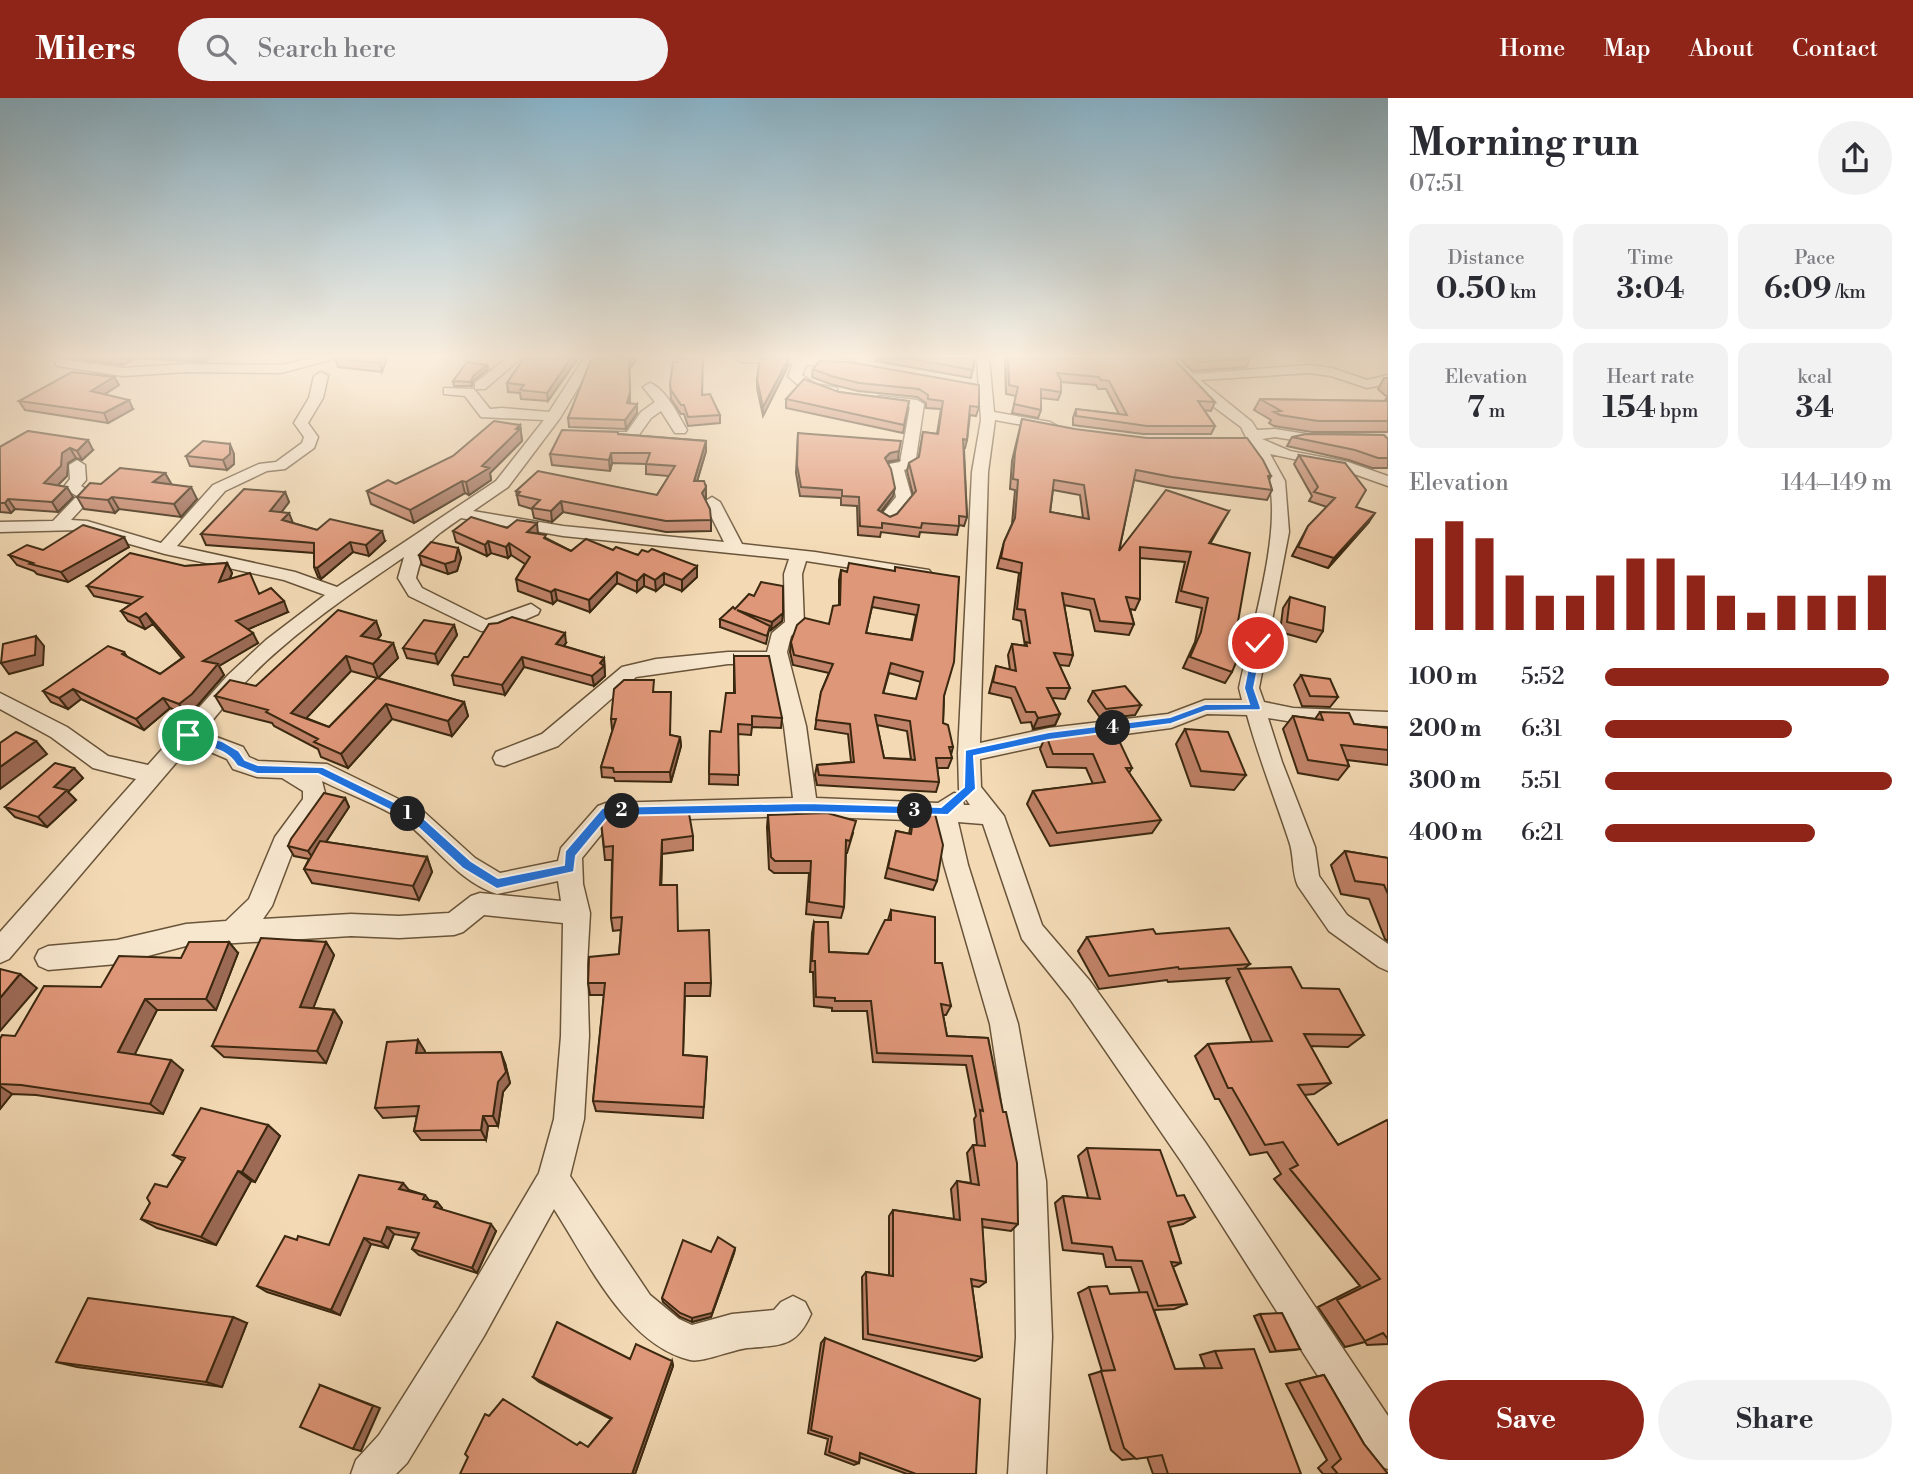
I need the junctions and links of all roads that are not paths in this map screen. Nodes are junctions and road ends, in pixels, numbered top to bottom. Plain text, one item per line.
1 (301, 422) edge
2 (540, 422) edge
3 (547, 422) edge
4 (552, 422) edge
5 (641, 422) edge
6 (675, 422) edge
7 (914, 422) edge
8 (987, 422) edge
9 (1025, 422) edge
10 (1243, 422) edge
11 (550, 425) junction
12 (680, 430) dead end
13 (1070, 431) edge
14 (580, 434) edge
15 (1388, 437) edge
16 (1253, 438) junction
17 (1230, 442) edge
18 (77, 466) dead end
19 (1388, 481) edge
20 (712, 502) dead end
21 (458, 513) junction
22 (887, 518) edge
23 (57, 526) junction
24 (0, 527) edge
25 (422, 539) junction
26 (165, 549) junction
27 (736, 549) junction
28 (799, 555) junction
29 (937, 576) edge
30 (340, 594) junction
31 (531, 610) dead end
32 (778, 658) junction
33 (0, 700) edge
34 (1256, 708) junction
35 (1388, 719) edge
36 (188, 735) junction
37 (969, 753) junction
38 (504, 758) dead end
39 (284, 769) junction
40 (153, 775) junction
41 (970, 789) junction
42 (806, 807) junction
43 (944, 811) junction
44 (992, 816) junction
45 (570, 869) junction
46 (577, 913) junction
47 (231, 933) junction
48 (0, 951) edge
49 (48, 958) dead end
50 (1388, 959) edge
51 (552, 1179) junction
52 (793, 1314) dead end
53 (1388, 1450) edge
54 (370, 1474) edge
55 (1027, 1474) edge

1 - 26 street
2 - 11 street
3 - 11 street
4 - 11 street
5 - 14 street
6 - 12 street
7 - 22 street
8 - 37 street
9 - 13 street
10 - 16 street
11 - 21 street
15 - 16 street
16 - 17 street
16 - 19 street
16 - 34 street
18 - 23 street
20 - 27 street
21 - 25 street
21 - 27 street
23 - 24 street
23 - 26 street
25 - 30 street
25 - 31 street
26 - 30 street
27 - 28 street
28 - 29 street
28 - 32 street
30 - 36 street
32 - 38 street
32 - 42 street
33 - 40 street
34 - 35 street
34 - 37 street
34 - 50 street
36 - 39 street
36 - 40 street
37 - 41 street
39 - 45 street
39 - 47 street
40 - 48 street
41 - 43 street
41 - 44 street
42 - 43 street
42 - 45 street
43 - 44 street
43 - 55 street
44 - 53 street
45 - 46 street
46 - 47 street
46 - 51 street
47 - 49 street
51 - 52 street
51 - 54 street

